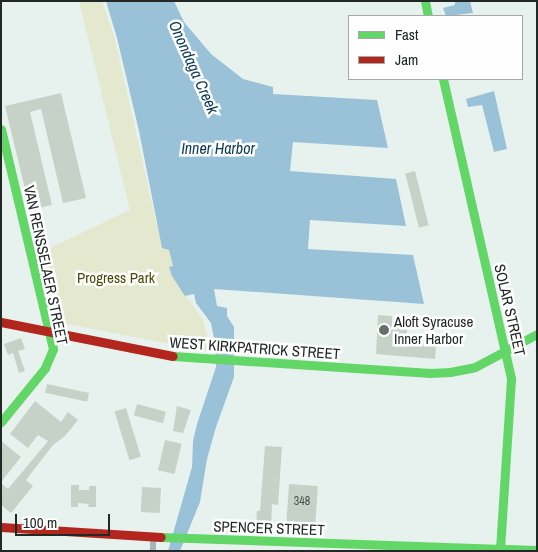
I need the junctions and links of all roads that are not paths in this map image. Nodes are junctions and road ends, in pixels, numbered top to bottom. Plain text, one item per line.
1 (425, 1) edge
2 (428, 15) edge
3 (443, 80) edge
4 (1, 129) edge
5 (1, 322) edge
6 (47, 332) junction
7 (537, 334) edge
8 (506, 352) junction
9 (1, 422) edge
10 (1, 527) edge
11 (153, 537) junction
12 (500, 550) edge
13 (537, 550) edge
14 (153, 551) edge

1 - 2 street
3 - 8 street, SOLAR STREET
4 - 6 street, VAN RENSSELAER STREET
5 - 6 street, WEST KIRKPATRICK STREET
6 - 8 street, WEST KIRKPATRICK STREET
6 - 9 street, VAN RENSSELAER STREET
7 - 8 street, WEST KIRKPATRICK STREET
8 - 12 street, SOLAR STREET
10 - 11 street, SPENCER STREET
11 - 12 street, SPENCER STREET
11 - 14 street
12 - 13 street, SPENCER STREET

